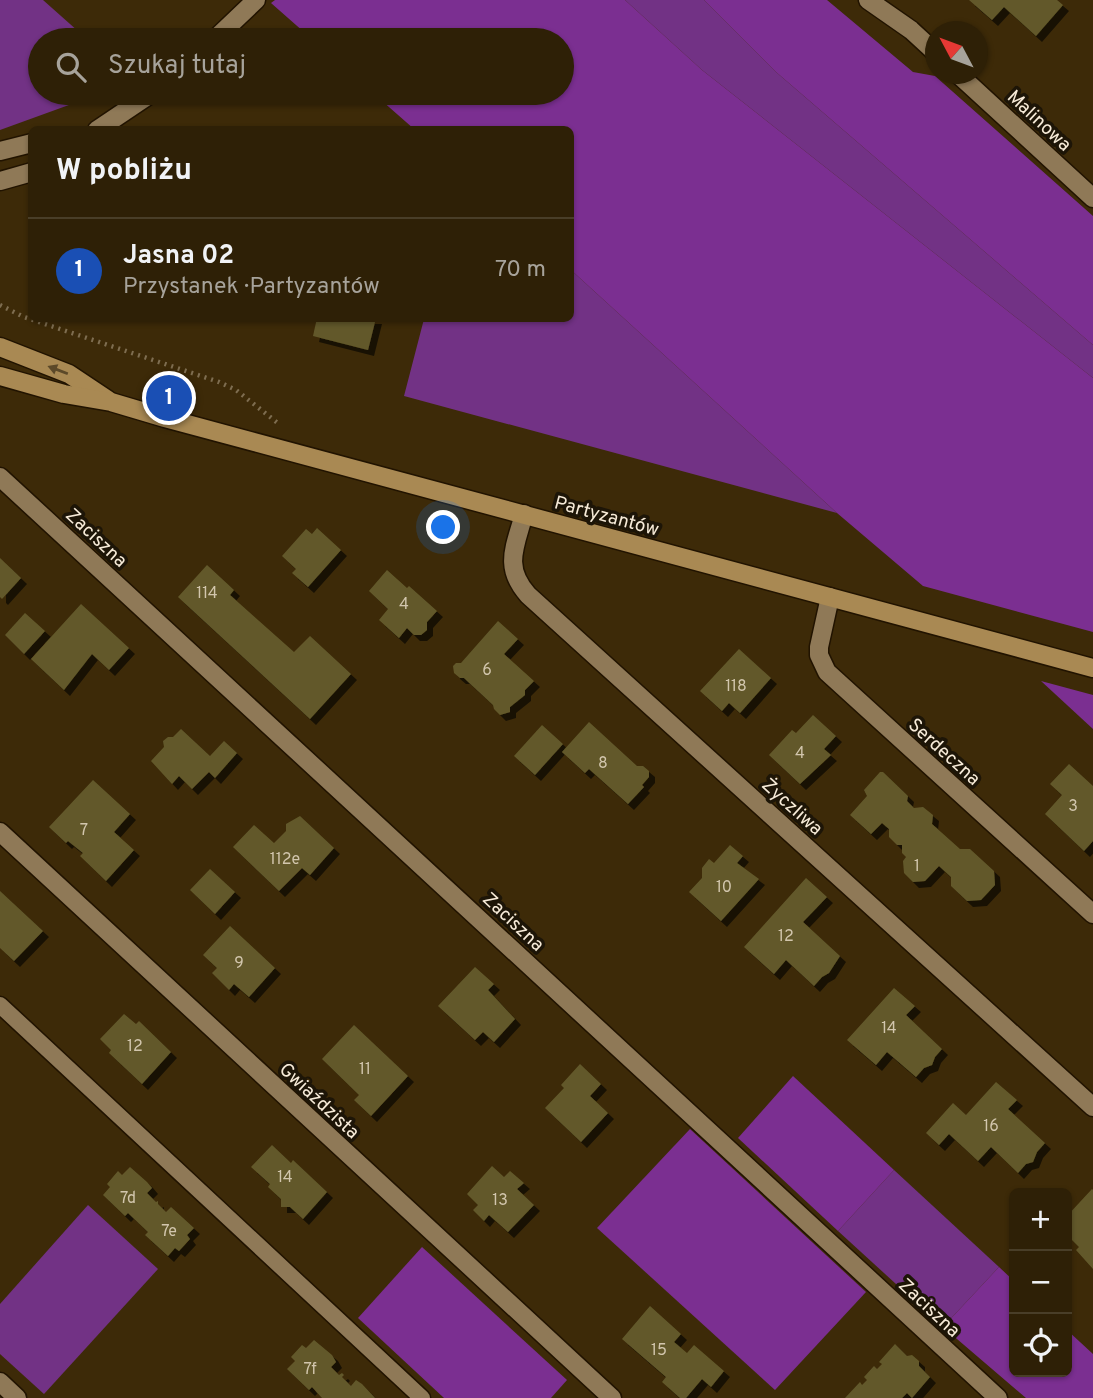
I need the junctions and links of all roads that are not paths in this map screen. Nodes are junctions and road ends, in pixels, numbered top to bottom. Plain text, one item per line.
1 (256, 0) edge
2 (868, 0) edge
3 (227, 28) edge
4 (925, 43) edge
5 (969, 84) edge
6 (134, 105) edge
7 (103, 126) edge
8 (28, 144) edge
9 (0, 151) edge
10 (28, 173) edge
11 (0, 181) edge
12 (1093, 198) edge
13 (0, 347) edge
14 (0, 376) edge
15 (111, 402) junction
16 (0, 477) edge
17 (524, 514) junction
18 (830, 597) junction
19 (1093, 668) edge
20 (0, 832) edge
21 (1093, 914) edge
22 (0, 1004) edge
23 (1093, 1107) edge
24 (0, 1382) edge
25 (18, 1398) edge
26 (422, 1398) edge
27 (612, 1398) edge
28 (998, 1398) edge

1 - 3 street
2 - 4 street
5 - 12 street, Malinowa
6 - 7 street
8 - 9 street
10 - 11 street
15 -> 13 street, Partyzantów
14 - 15 street, Partyzantów
15 - 17 street, Partyzantów
16 - 28 street, Zaciszna
17 - 18 street, Partyzantów
17 - 23 street, Życzliwa
18 - 19 street, Partyzantów
18 - 21 street, Serdeczna
20 - 27 street, Gwiaździsta
22 - 26 lane
24 - 25 street

